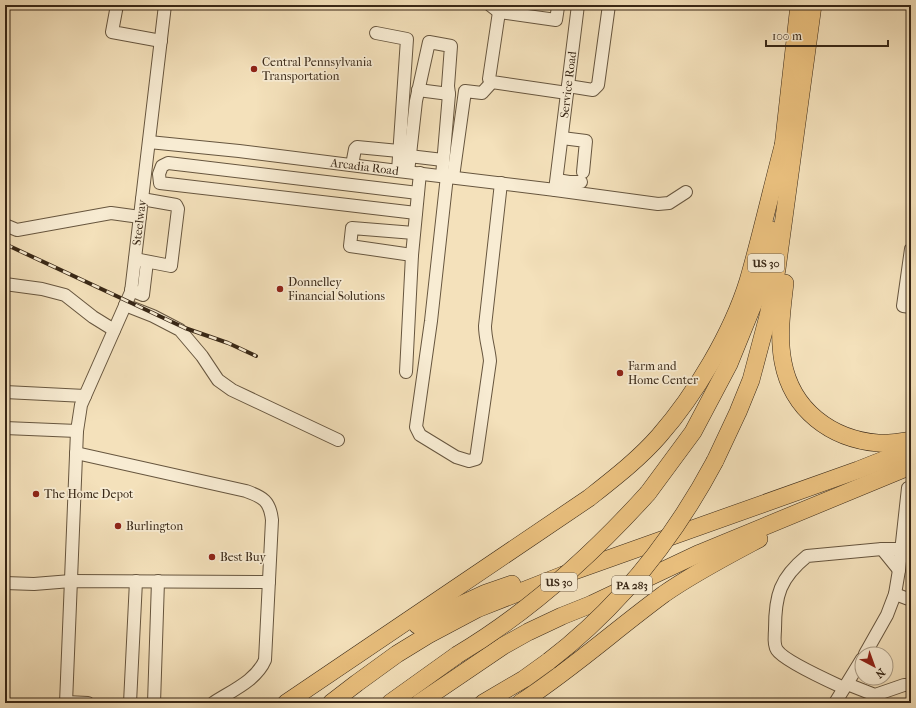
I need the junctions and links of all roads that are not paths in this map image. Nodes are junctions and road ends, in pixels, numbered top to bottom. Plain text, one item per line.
1 (117, 5) edge
2 (165, 5) edge
3 (609, 5) edge
4 (799, 5) edge
5 (813, 5) edge
6 (558, 6) edge
7 (578, 7) edge
8 (495, 9) edge
9 (376, 33) dead end
10 (161, 41) junction
11 (492, 82) junction
12 (568, 89) junction
13 (418, 90) junction
14 (449, 94) junction
15 (562, 138) junction
16 (149, 142) junction
17 (204, 147) junction
18 (788, 151) junction
19 (404, 153) junction
20 (443, 160) junction
21 (352, 165) junction
22 (203, 167) junction
23 (409, 172) junction
24 (447, 176) junction
25 (144, 180) junction
26 (160, 183) junction
27 (501, 183) junction
28 (556, 185) junction
29 (686, 192) dead end
30 (418, 193) junction
31 (142, 199) junction
32 (416, 213) junction
33 (140, 217) junction
34 (5, 225) edge
35 (414, 233) junction
36 (911, 249) edge
37 (412, 254) junction
38 (135, 259) junction
39 (147, 262) junction
40 (5, 284) edge
41 (131, 290) junction
42 (125, 305) junction
43 (911, 307) edge
44 (114, 330) junction
45 (406, 372) dead end
46 (5, 392) edge
47 (83, 400) junction
48 (5, 428) edge
49 (77, 431) junction
50 (338, 440) dead end
51 (911, 440) edge
52 (911, 449) edge
53 (76, 453) junction
54 (911, 466) edge
55 (908, 488) dead end
56 (857, 489) junction
57 (882, 549) junction
58 (906, 549) edge
59 (899, 570) junction
60 (563, 575) junction
61 (71, 581) junction
62 (136, 581) junction
63 (158, 581) junction
64 (269, 582) junction
65 (5, 583) edge
66 (895, 594) junction
67 (911, 600) edge
68 (870, 646) edge
69 (354, 656) junction
70 (854, 672) edge
71 (911, 685) edge
72 (845, 686) junction
73 (877, 699) edge
74 (66, 702) edge
75 (88, 703) edge
76 (130, 703) edge
77 (154, 703) edge
78 (213, 703) edge
79 (286, 703) edge
80 (331, 703) edge
81 (390, 703) edge
82 (419, 703) edge
83 (483, 703) edge
84 (520, 703) edge
85 (835, 703) edge

1 - 10 street
2 - 10 street, Steelway
3 - 12 street
4 - 18 highway, US 30
5 - 18 highway, US 30
6 - 7 street
6 - 8 street
7 - 12 street, Service Road
8 - 11 street
9 - 19 street
10 - 16 street, Steelway
11 - 12 street
11 - 24 street
12 - 15 street, Service Road
13 - 14 street
13 - 14 street
13 - 19 street
14 - 20 street
15 - 28 street, Service Road
15 - 28 street
16 - 17 street, Arcadia Road
16 - 25 street, Steelway
17 - 21 street, Arcadia Road
17 - 22 street
18 - 51 highway
18 - 69 highway
18 - 81 highway, US 30, bridge
18 - 83 highway, US 30, bridge
19 - 20 street
19 - 21 street
19 - 23 street
20 - 24 street
21 - 23 street, Arcadia Road
22 - 26 street
22 - 30 street
23 - 24 street, Arcadia Road
23 - 30 street
24 - 27 street, Arcadia Road
24 - 27 street
25 - 26 street
25 - 31 street, Steelway
26 - 32 street
27 - 28 street, Arcadia Road
28 - 29 street
30 - 32 street
31 - 33 street, Steelway
31 - 39 street
32 - 35 street
33 - 34 street
33 - 38 street, Steelway
35 - 37 street
35 - 37 street
36 - 43 street
37 - 45 street
38 - 39 street
38 - 41 street, Steelway
39 - 41 street
40 - 44 street
41 - 42 street, Steelway
42 - 44 street, Steelway
42 - 50 street
44 - 47 street, Steelway
46 - 47 street
47 - 49 street, Steelway
48 - 49 street
49 - 53 street, Steelway
52 - 60 highway, PA 283
53 - 61 street, Steelway
53 - 64 street
54 - 56 highway, PA 283
55 - 58 street
56 - 82 highway, PA 283
56 - 84 highway
57 - 58 street
57 - 59 street
57 - 72 street
58 - 59 street
59 - 66 street
60 - 69 highway
60 - 80 highway, PA 283
61 - 62 street
61 - 65 street
61 - 74 street, Steelway
62 - 63 street
62 - 76 street
63 - 64 street
63 - 77 street
64 - 78 street
66 - 67 street
66 - 68 street
69 - 79 highway
70 - 72 street
71 - 73 street
72 - 73 street
72 - 85 street
74 - 75 street

